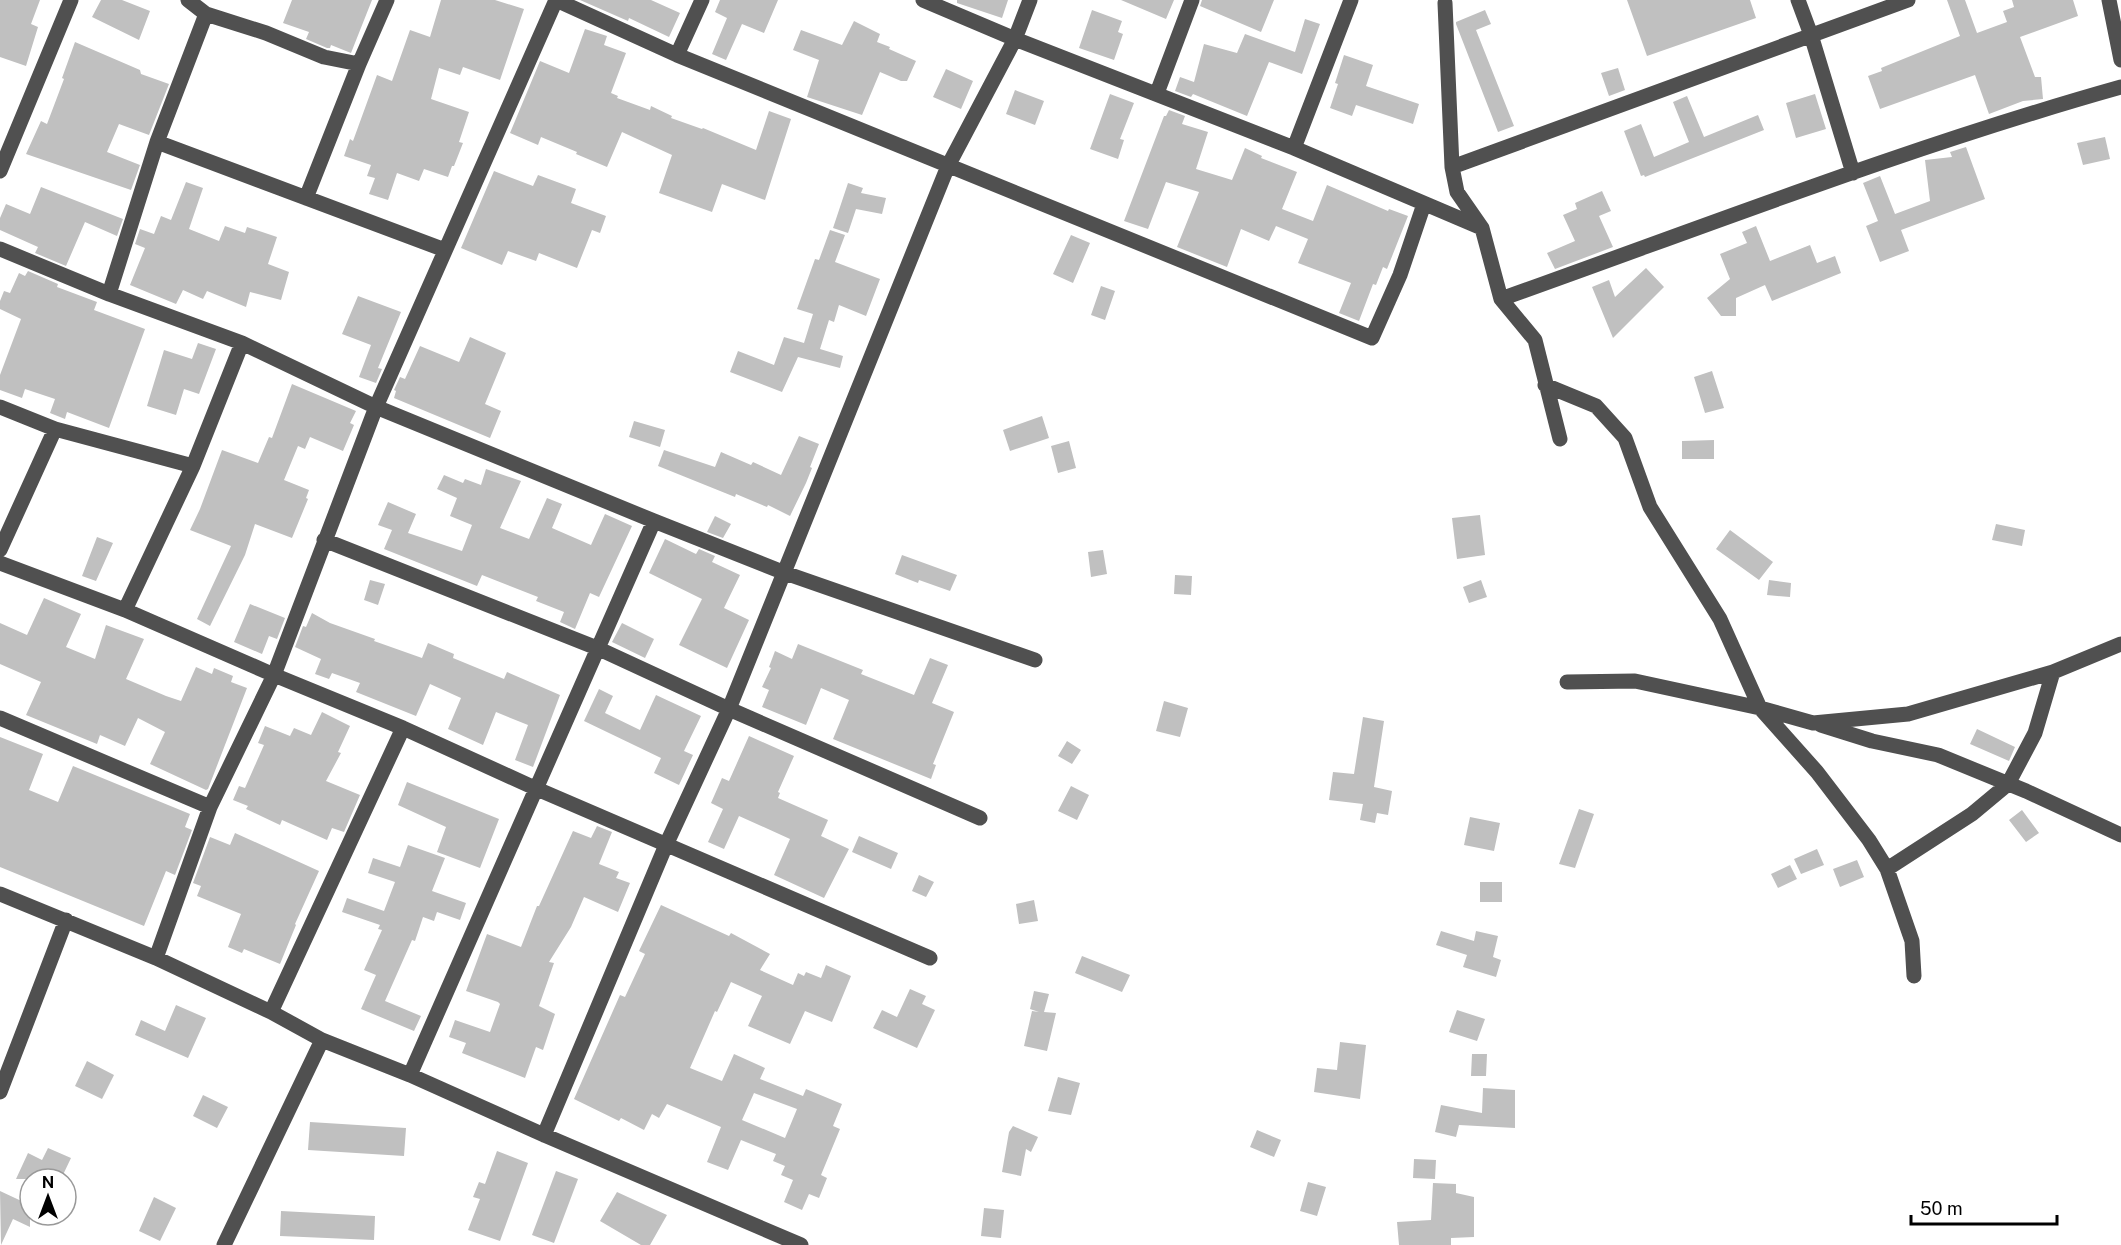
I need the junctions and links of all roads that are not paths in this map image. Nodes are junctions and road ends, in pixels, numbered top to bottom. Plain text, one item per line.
1 (71, 0) edge
2 (188, 0) edge
3 (387, 0) edge
4 (702, 0) edge
5 (923, 0) edge
6 (1030, 0) edge
7 (1192, 0) edge
8 (1351, 0) edge
9 (1798, 0) edge
10 (1908, 0) edge
11 (2109, 0) edge
12 (1447, 1) edge
13 (206, 14) junction
14 (1811, 35) junction
15 (1015, 39) junction
16 (677, 55) junction
17 (2121, 60) edge
18 (358, 64) junction
19 (2121, 87) edge
20 (1157, 93) junction
21 (157, 142) junction
22 (1294, 148) junction
23 (948, 166) junction
24 (1452, 167) junction
25 (0, 171) edge
26 (1853, 173) junction
27 (306, 198) junction
28 (1424, 204) junction
29 (1482, 228) junction
30 (0, 249) edge
31 (445, 250) junction
32 (109, 294) junction
33 (1501, 300) junction
34 (242, 343) junction
35 (1545, 385) junction
36 (0, 407) edge
37 (376, 407) junction
38 (55, 429) junction
39 (1560, 439) dead end
40 (194, 466) junction
41 (654, 521) junction
42 (324, 540) junction
43 (0, 550) edge
44 (0, 563) edge
45 (785, 573) junction
46 (124, 610) junction
47 (2121, 644) edge
48 (597, 648) junction
49 (1035, 660) dead end
50 (2053, 672) junction
51 (274, 675) junction
52 (1567, 682) dead end
53 (1760, 708) junction
54 (729, 709) junction
55 (0, 718) edge
56 (1813, 723) junction
57 (403, 728) junction
58 (2008, 784) junction
59 (537, 789) junction
60 (210, 807) junction
61 (980, 818) dead end
62 (2121, 835) edge
63 (666, 845) junction
64 (1887, 869) junction
65 (0, 894) edge
66 (66, 920) junction
67 (156, 958) junction
68 (930, 958) dead end
69 (1914, 976) dead end
70 (271, 1012) junction
71 (322, 1040) junction
72 (410, 1075) junction
73 (0, 1092) edge
74 (544, 1135) junction
75 (225, 1245) edge
76 (801, 1245) edge

1 - 25 street
2 - 13 street
3 - 18 street
4 - 16 street
5 - 15 street
6 - 15 street
7 - 20 street
8 - 22 street
9 - 14 street
10 - 14 street
11 - 17 street
12 - 24 street
13 - 18 street
13 - 21 street
14 - 24 street
14 - 26 street
15 - 20 street
15 - 23 street
16 - 23 street
16 - 31 street
18 - 27 street
19 - 26 street
20 - 22 street
21 - 27 street
21 - 32 street
22 - 28 street
23 - 28 street
23 - 45 street
24 - 29 street
26 - 33 street
27 - 31 street
28 - 29 street
29 - 33 street
30 - 32 street
31 - 37 street
32 - 34 street
33 - 35 street
34 - 37 street
34 - 40 street
35 - 39 street
35 - 53 street
36 - 38 street
37 - 41 street
37 - 42 street
38 - 40 street
38 - 43 street
40 - 46 street
41 - 45 street
41 - 48 street
42 - 48 street
42 - 51 street
44 - 46 street
45 - 49 street
45 - 54 street
46 - 51 street
47 - 50 street
48 - 54 street
48 - 59 street
50 - 56 street
50 - 58 street
51 - 57 street
51 - 60 street
52 - 53 street
53 - 56 street
53 - 64 street
54 - 61 street
54 - 63 street
55 - 60 street
56 - 58 street
57 - 59 street
57 - 70 street
58 - 62 street
58 - 64 street
59 - 63 street
59 - 72 street
60 - 67 street
63 - 68 street
63 - 74 street
64 - 69 street
65 - 66 street
66 - 67 street
66 - 73 street
67 - 70 street
70 - 71 street
71 - 72 street
71 - 75 street
72 - 74 street
74 - 76 street

